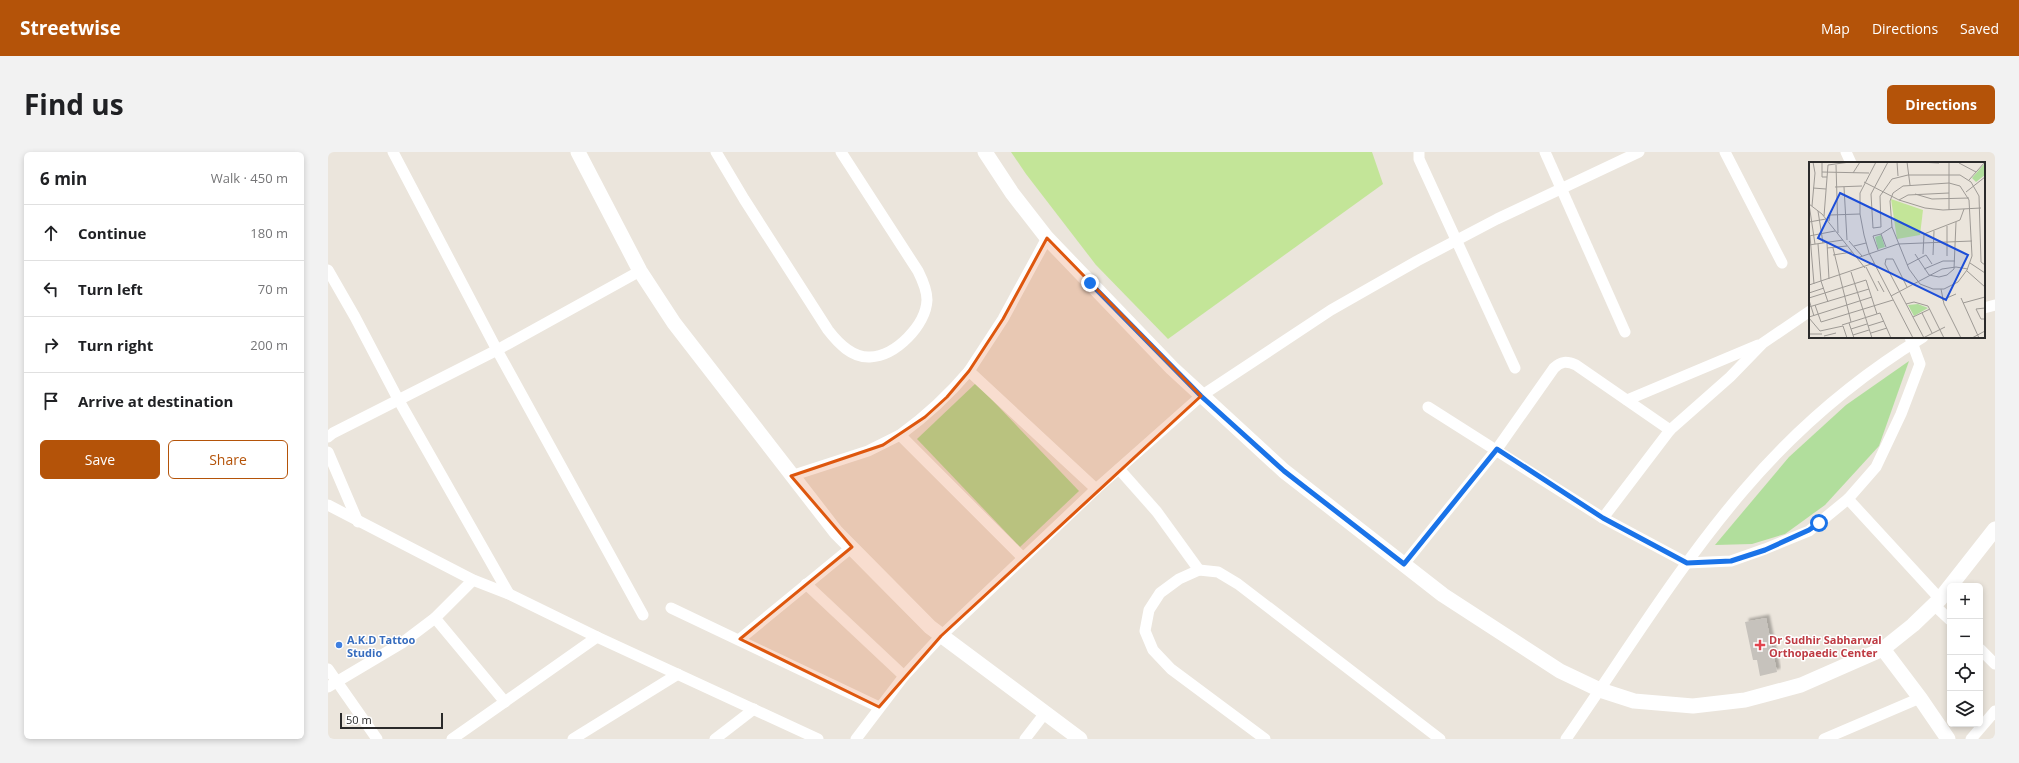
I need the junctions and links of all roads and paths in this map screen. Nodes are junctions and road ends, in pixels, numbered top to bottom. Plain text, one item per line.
1 (393, 152) edge
2 (578, 152) edge
3 (716, 152) edge
4 (841, 152) edge
5 (985, 152) edge
6 (1419, 152) edge
7 (1545, 152) edge
8 (1640, 152) edge
9 (1725, 152) edge
10 (1846, 152) edge
11 (1851, 162) edge
12 (1560, 189) junction
13 (1047, 238) junction
14 (1457, 240) junction
15 (1782, 263) dead end
16 (328, 270) edge
17 (640, 271) junction
18 (1995, 305) edge
19 (1985, 308) edge
20 (1809, 312) edge
21 (1625, 332) dead end
22 (1911, 340) edge
23 (1763, 343) junction
24 (497, 350) junction
25 (1515, 368) dead end
26 (969, 371) junction
27 (1201, 396) junction
28 (398, 399) junction
29 (1627, 400) junction
30 (1428, 407) dead end
31 (1670, 430) junction
32 (900, 435) junction
33 (328, 437) edge
34 (1497, 449) junction
35 (328, 452) edge
36 (1119, 469) junction
37 (791, 476) junction
38 (1096, 489) junction
39 (1848, 499) junction
40 (328, 506) edge
41 (1603, 518) junction
42 (358, 522) junction
43 (1995, 529) edge
44 (852, 547) junction
45 (1022, 557) junction
46 (1687, 563) junction
47 (1404, 564) junction
48 (1199, 570) junction
49 (473, 580) junction
50 (806, 584) junction
51 (509, 594) junction
52 (1937, 602) junction
53 (671, 608) dead end
54 (643, 615) dead end
55 (435, 618) junction
56 (1949, 619) edge
57 (941, 636) junction
58 (597, 637) junction
59 (740, 639) junction
60 (1883, 649) junction
61 (1983, 652) edge
62 (1995, 664) edge
63 (328, 669) edge
64 (678, 674) junction
65 (904, 676) junction
66 (332, 685) edge
67 (1600, 690) junction
68 (1920, 698) junction
69 (505, 702) junction
70 (879, 707) junction
71 (754, 709) junction
72 (1995, 711) edge
73 (1045, 713) junction
74 (377, 739) edge
75 (452, 739) edge
76 (573, 739) edge
77 (715, 739) edge
78 (818, 739) edge
79 (856, 739) edge
80 (1025, 739) edge
81 (1080, 739) edge
82 (1265, 739) edge
83 (1440, 739) edge
84 (1566, 739) edge
85 (1824, 739) edge
86 (1948, 739) edge
87 (1970, 739) edge

1 - 24 street
2 - 17 street
3 - 4 street
5 - 13 street
6 - 14 street
7 - 12 street
8 - 12 street
9 - 15 street
10 - 11 street
12 - 14 street
12 - 21 street
13 - 26 street
13 - 27 street
14 - 25 street
14 - 27 street
16 - 28 street
17 - 24 street
17 - 37 street
18 - 19 street
20 - 23 street
22 - 39 street
22 - 46 street
23 - 29 street
23 - 31 street
24 - 28 street
24 - 54 street
26 - 32 street
26 - 38 street
27 - 36 street
27 - 47 street
28 - 33 street
28 - 51 street
29 - 31 street
29 - 34 street
30 - 34 street
31 - 41 street
32 - 37 street
32 - 45 street
34 - 41 street
34 - 47 street
35 - 42 street
36 - 38 street
36 - 48 street
37 - 44 street
38 - 45 street
39 - 46 street
39 - 52 street
40 - 42 street
41 - 46 street
42 - 49 street
43 - 52 street
44 - 50 street
44 - 57 street
45 - 57 street
46 - 67 street
47 - 67 street
48 - 82 street
48 - 83 street
49 - 51 street
49 - 55 street
50 - 59 street
50 - 65 street
51 - 58 street
52 - 56 street
52 - 60 street
53 - 59 street
55 - 66 street
55 - 69 street
57 - 65 street
57 - 73 street
58 - 64 street
58 - 69 street
59 - 70 street
60 - 67 street
60 - 68 street
61 - 62 street
63 - 66 street
64 - 71 street
64 - 76 street
65 - 70 street
66 - 74 street
67 - 84 street
68 - 85 street
68 - 86 street
69 - 75 street
70 - 79 street
71 - 77 street
71 - 78 street
72 - 87 street
73 - 80 street
73 - 81 street

